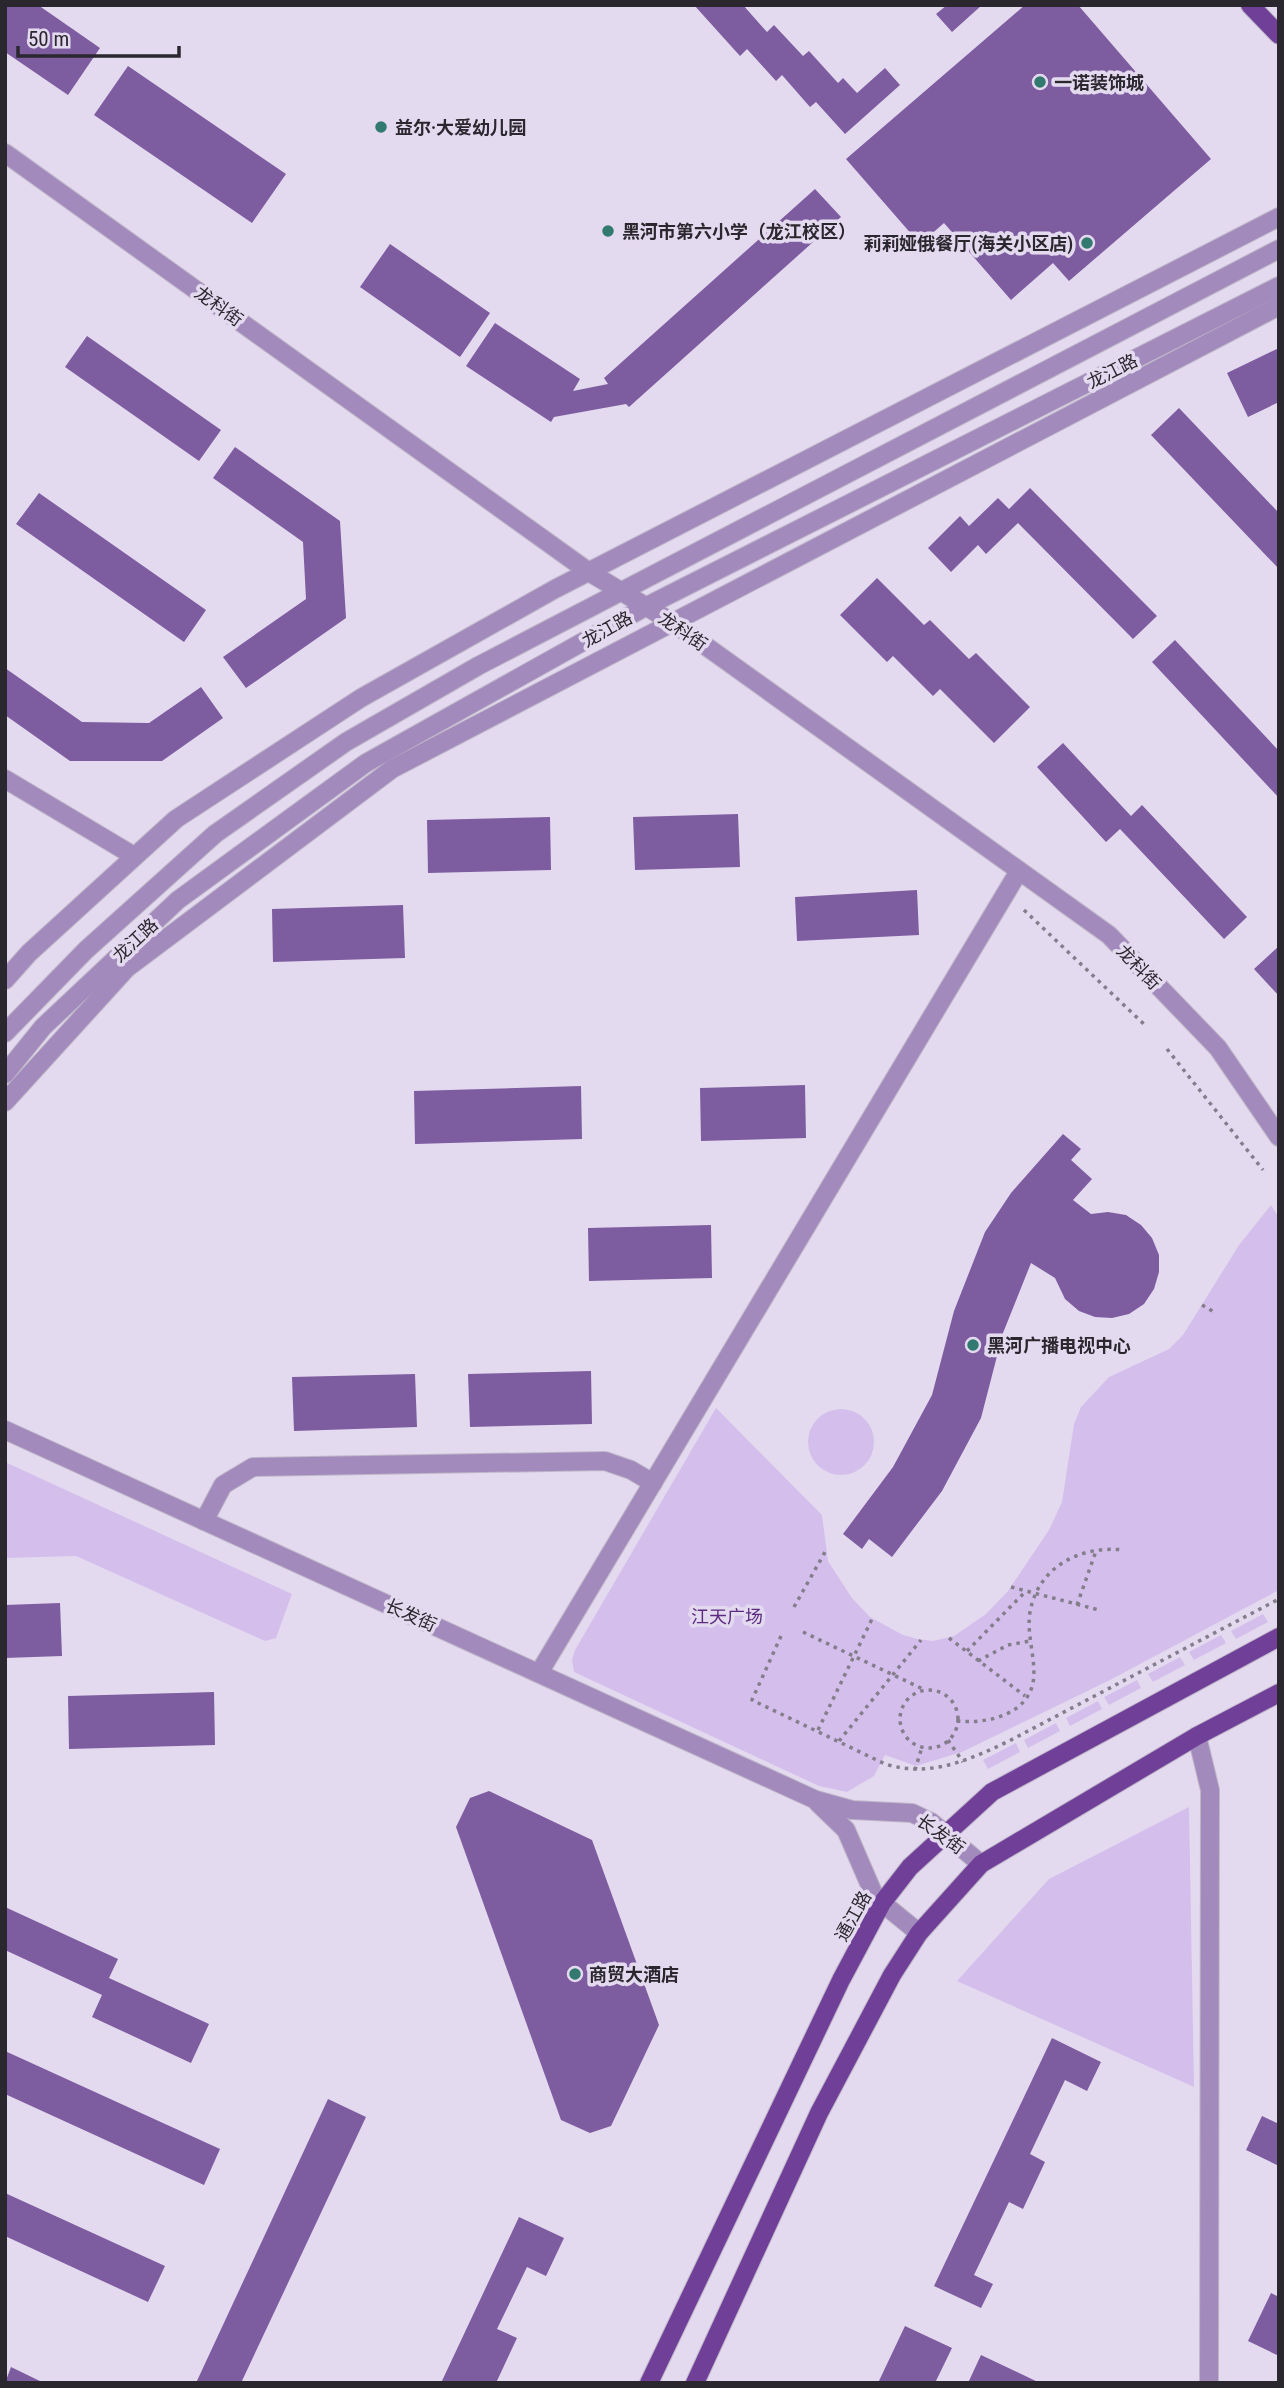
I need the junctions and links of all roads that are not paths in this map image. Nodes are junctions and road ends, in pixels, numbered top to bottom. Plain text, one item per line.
1 (1250, 5) edge
2 (1279, 35) edge
3 (5, 153) edge
4 (1279, 217) edge
5 (1279, 248) edge
6 (1279, 286) edge
7 (1279, 306) edge
8 (589, 572) junction
9 (623, 591) junction
10 (647, 606) junction
11 (675, 624) junction
12 (5, 779) edge
13 (134, 856) junction
14 (1019, 871) junction
15 (5, 980) edge
16 (5, 1033) edge
17 (5, 1074) edge
18 (5, 1102) edge
19 (1279, 1137) edge
20 (5, 1430) edge
21 (653, 1483) junction
22 (204, 1521) junction
23 (1279, 1637) edge
24 (539, 1673) junction
25 (1279, 1693) edge
26 (1197, 1736) junction
27 (816, 1800) junction
28 (944, 1833) junction
29 (981, 1864) junction
30 (881, 1903) junction
31 (919, 1933) junction
32 (649, 2383) edge
33 (695, 2383) edge
34 (1209, 2383) edge

1 - 2 main road
3 - 8 street, 龙科街
4 - 8 street
5 - 9 street, 龙江路
6 - 10 street, 龙江路
7 - 11 street
8 - 9 street, 龙科街
8 - 13 street
9 - 10 street, 龙科街
9 - 16 street, 龙江路
10 - 11 street, 龙科街
10 - 17 street, 龙江路
11 - 14 street, 龙科街
11 - 18 street
12 - 13 street
13 - 15 street
14 - 19 street, 龙科街
14 - 21 street
20 - 22 street, 长发街
21 - 22 street
21 - 24 street
22 - 24 street, 长发街
23 - 28 main road, 通江路
24 - 27 street, 长发街
25 - 26 main road
26 - 29 main road
26 - 34 street
27 - 28 street, 长发街
27 - 30 street, 长发街
28 - 29 street, 长发街
28 - 30 main road, 通江路
29 - 31 main road
30 - 31 street, 长发街
30 - 32 main road, 通江路
31 - 33 main road

